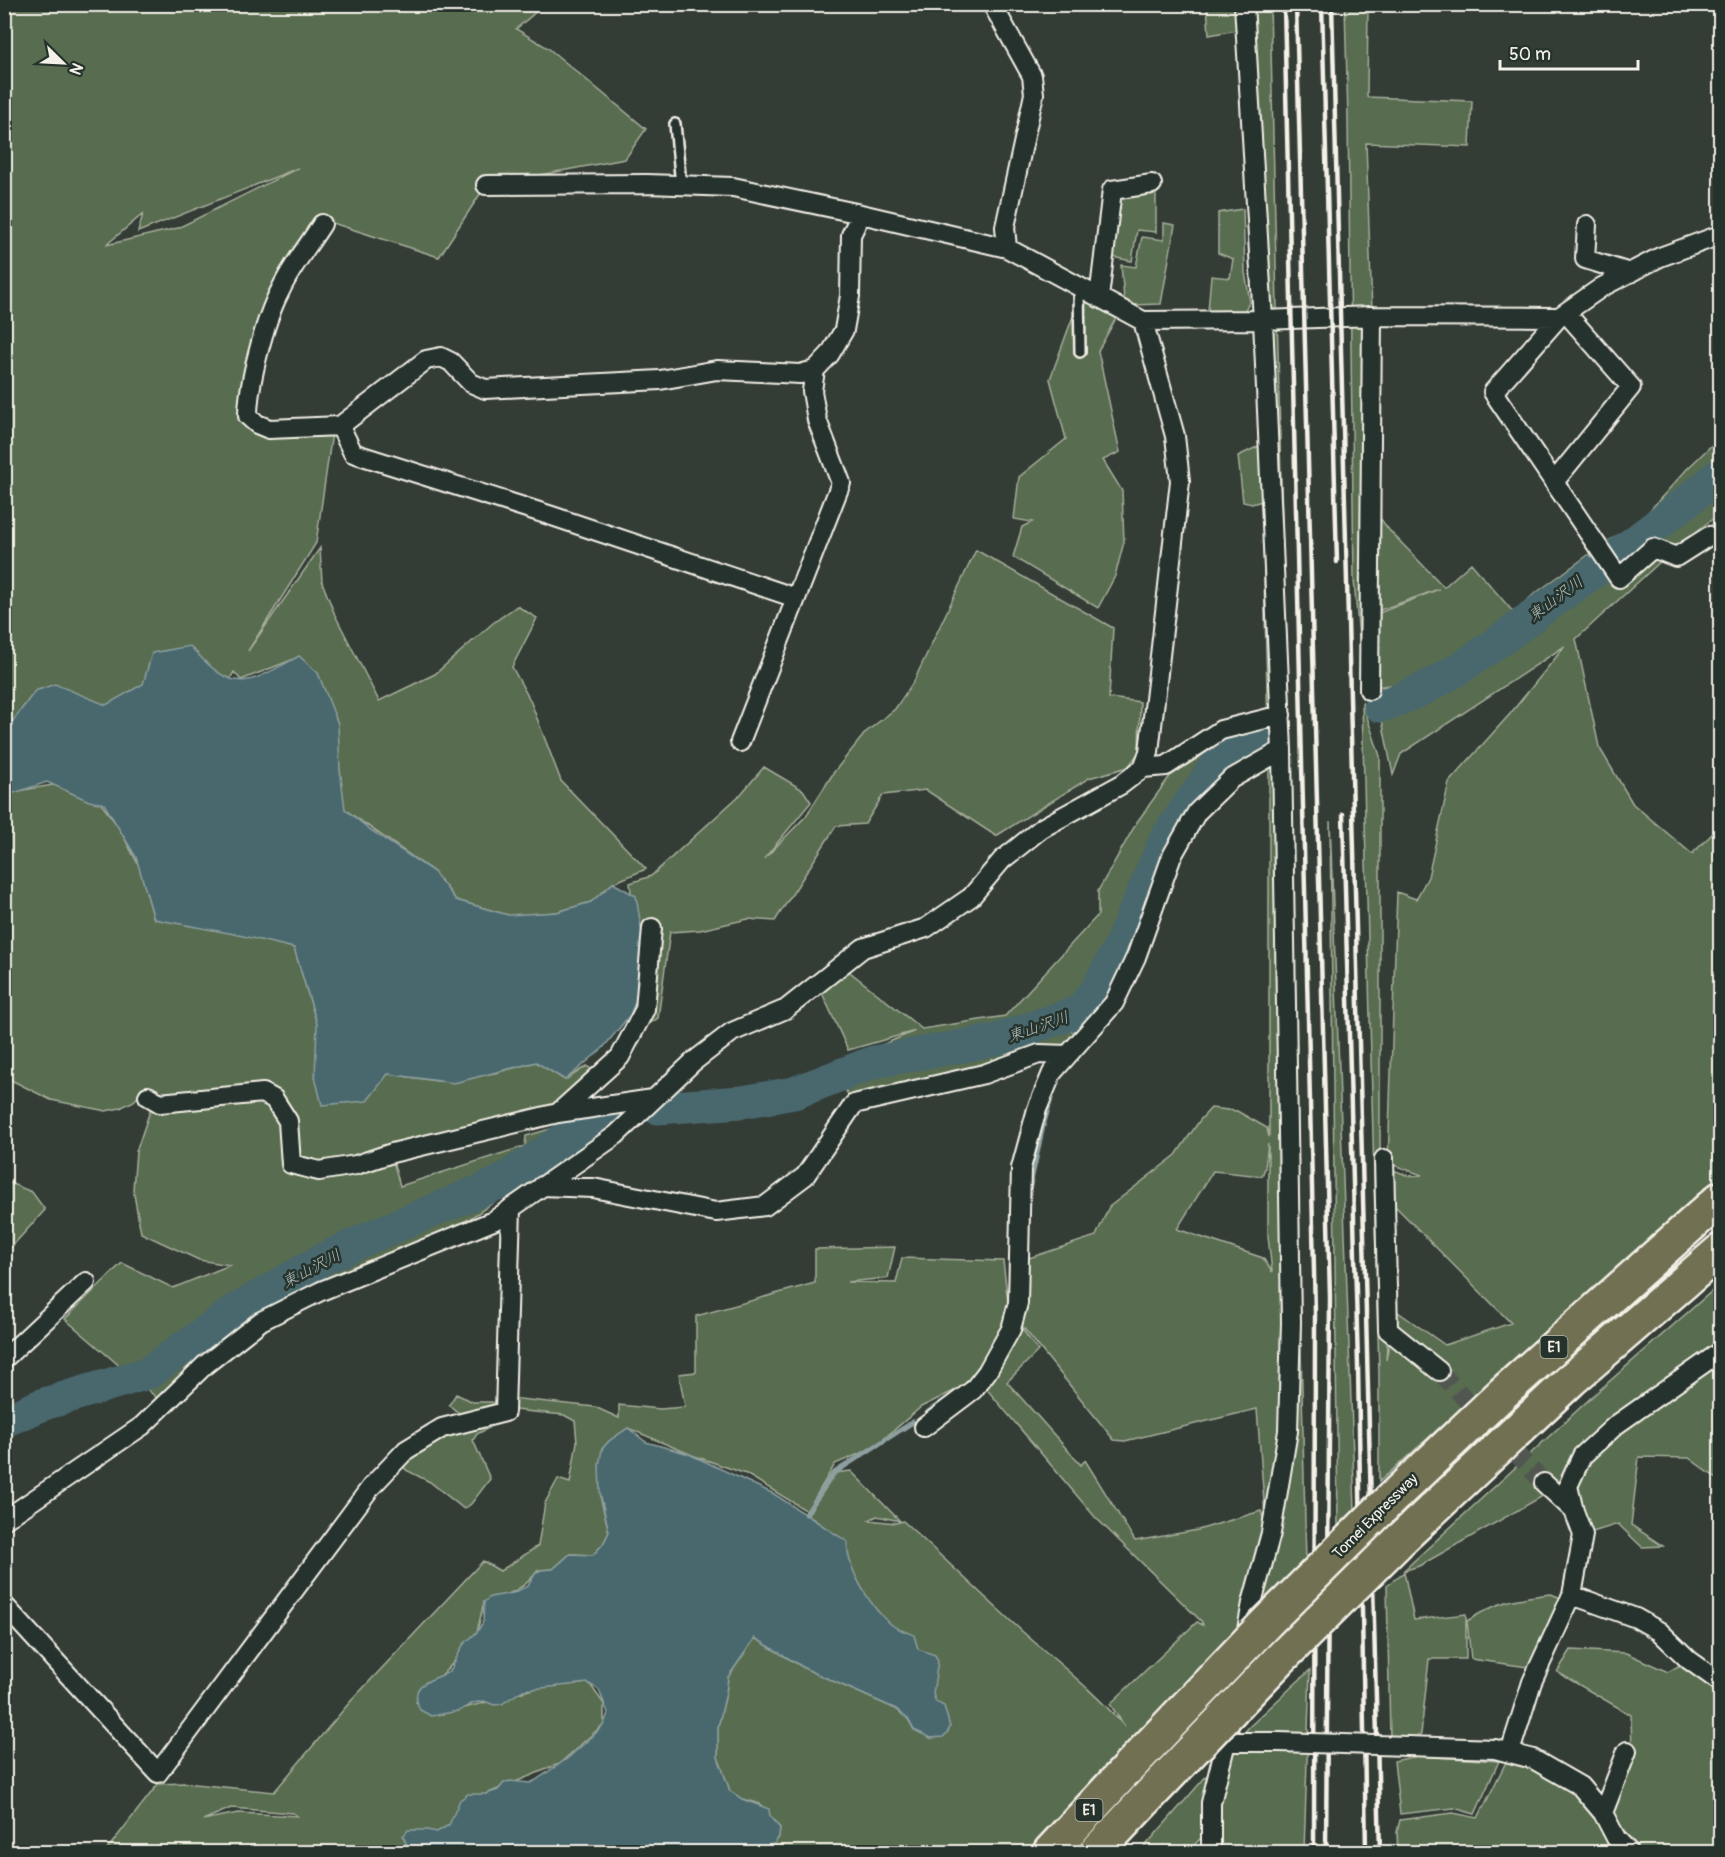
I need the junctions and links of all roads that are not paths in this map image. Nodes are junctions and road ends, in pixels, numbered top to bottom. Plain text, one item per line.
1 (992, 4) edge
2 (1244, 4) edge
3 (675, 124) dead end
4 (1152, 184) dead end
5 (486, 185) dead end
6 (681, 185) junction
7 (861, 214) junction
8 (322, 224) dead end
9 (1587, 225) dead end
10 (1720, 235) edge
11 (1006, 248) junction
12 (1630, 273) junction
13 (1079, 287) junction
14 (1100, 298) junction
15 (1562, 315) junction
16 (1372, 316) junction
17 (1263, 320) junction
18 (1143, 321) junction
19 (1080, 352) dead end
20 (815, 370) junction
21 (340, 426) junction
22 (1554, 482) junction
23 (1720, 536) edge
24 (796, 598) junction
25 (1369, 690) dead end
26 (1281, 715) junction
27 (740, 742) dead end
28 (1282, 750) junction
29 (1143, 768) junction
30 (652, 928) dead end
31 (1068, 1055) junction
32 (148, 1096) dead end
33 (653, 1099) junction
34 (558, 1113) junction
35 (1384, 1159) dead end
36 (542, 1186) junction
37 (1720, 1199) edge
38 (511, 1208) junction
39 (1720, 1251) edge
40 (86, 1282) dead end
41 (1720, 1352) edge
42 (4, 1359) edge
43 (1439, 1371) tunnel mouth
44 (924, 1426) dead end
45 (1544, 1484) tunnel mouth
46 (1574, 1511) junction
47 (4, 1520) edge
48 (1572, 1595) junction
49 (4, 1605) edge
50 (1720, 1682) edge
51 (1226, 1742) junction
52 (1627, 1751) dead end
53 (1510, 1752) junction
54 (1603, 1813) junction
55 (1050, 1852) edge
56 (1096, 1852) edge
57 (1211, 1852) edge
58 (1629, 1852) edge

1 - 11 street
2 - 17 street
3 - 6 lane
4 - 14 street
5 - 6 street
6 - 7 street
7 - 11 street
7 - 20 street
8 - 21 street
9 - 12 street
10 - 12 street
11 - 13 street
12 - 15 street
13 - 14 street
13 - 19 lane
14 - 18 street
15 - 16 street
15 - 22 street
15 - 22 street
16 - 17 street
16 - 25 street
17 - 18 street
17 - 26 street
18 - 29 street
20 - 21 street
20 - 24 street
21 - 24 street
22 - 23 street
24 - 27 street
26 - 28 street
26 - 29 street
28 - 31 street
28 - 51 street
29 - 33 street
30 - 34 street
31 - 36 street
31 - 44 street
32 - 34 street
33 - 34 street
33 - 36 street
35 - 43 street
36 - 38 street
37 - 55 highway, Tomei Expressway / E1, bridge
38 - 47 street
38 - 49 street
39 - 56 highway, E1, bridge
40 - 42 street
41 - 46 street
45 - 46 street
46 - 48 street
48 - 50 street
48 - 53 street
51 - 53 street, bridge
51 - 57 street
52 - 54 street
53 - 54 street
54 - 58 street

